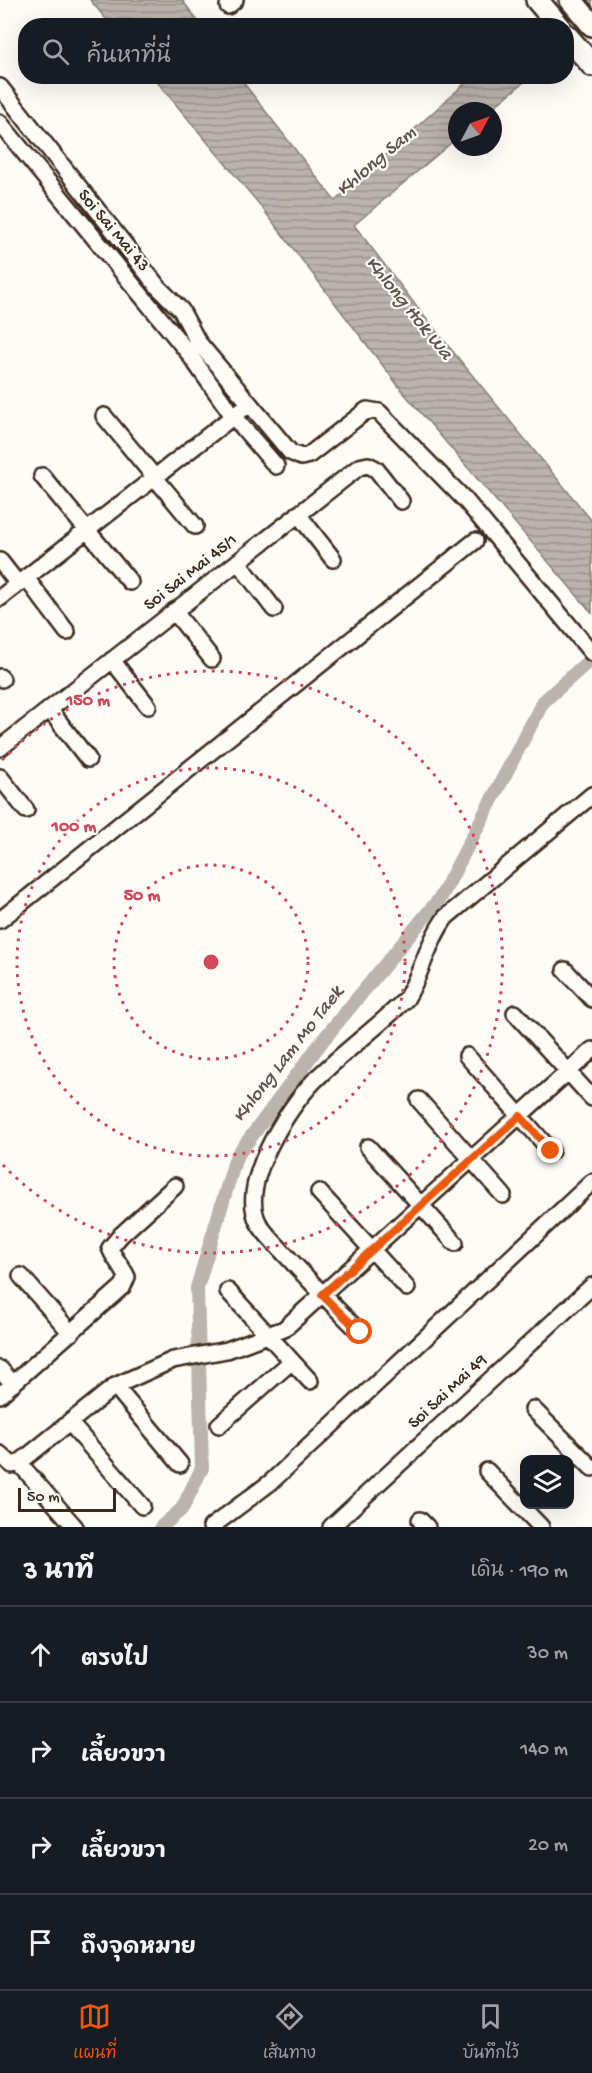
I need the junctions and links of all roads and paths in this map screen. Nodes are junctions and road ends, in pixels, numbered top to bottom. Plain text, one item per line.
1 (571, 0) edge
2 (538, 1) edge
3 (552, 18) edge
4 (592, 25) edge
5 (574, 43) edge
6 (590, 62) edge
7 (0, 87) edge
8 (0, 123) edge
9 (192, 347) junction
10 (249, 404) junction
11 (104, 416) dead end
12 (233, 416) junction
13 (276, 466) dead end
14 (42, 476) dead end
15 (155, 476) junction
16 (401, 501) dead end
17 (298, 514) junction
18 (195, 526) dead end
19 (86, 529) junction
20 (476, 541) dead end
21 (333, 559) dead end
22 (0, 561) edge
23 (237, 562) junction
24 (22, 581) junction
25 (130, 582) dead end
26 (0, 598) edge
27 (274, 609) dead end
28 (174, 611) junction
29 (67, 632) dead end
30 (592, 653) edge
31 (212, 659) dead end
32 (112, 660) junction
33 (148, 706) dead end
34 (49, 709) junction
35 (0, 748) edge
36 (88, 759) dead end
37 (0, 777) edge
38 (592, 795) edge
39 (26, 810) dead end
40 (0, 920) edge
41 (565, 970) dead end
42 (592, 999) edge
43 (515, 1013) dead end
44 (592, 1050) edge
45 (467, 1056) dead end
46 (568, 1072) junction
47 (592, 1098) edge
48 (419, 1100) dead end
49 (520, 1116) junction
50 (368, 1147) dead end
51 (551, 1151) dead end
52 (472, 1160) junction
53 (592, 1182) edge
54 (175, 1186) dead end
55 (319, 1192) dead end
56 (503, 1195) dead end
57 (421, 1205) junction
58 (455, 1243) dead end
59 (373, 1249) junction
60 (21, 1276) dead end
61 (592, 1286) edge
62 (407, 1288) dead end
63 (228, 1291) dead end
64 (322, 1295) junction
65 (360, 1332) dead end
66 (71, 1333) junction
67 (269, 1335) junction
68 (292, 1361) junction
69 (0, 1369) edge
70 (310, 1381) dead end
71 (13, 1384) junction
72 (115, 1386) junction
73 (0, 1395) edge
74 (533, 1409) dead end
75 (69, 1422) junction
76 (219, 1425) dead end
77 (0, 1454) edge
78 (16, 1464) junction
79 (180, 1464) dead end
80 (592, 1468) edge
81 (487, 1470) dead end
82 (0, 1476) edge
83 (142, 1506) dead end
84 (75, 1527) edge
85 (211, 1527) edge
86 (332, 1527) edge
87 (542, 1527) edge

1 - 4 main road
2 - 3 main road
5 - 6 main road
7 - 9 street
8 - 9 street, Soi Sai Mai 43
9 - 10 street
9 - 12 street
10 - 12 street
10 - 30 street
11 - 15 street
12 - 13 street
12 - 15 street
14 - 19 street
15 - 18 street
15 - 19 street
16 - 17 street, Soi Sai Mai 45/1
17 - 21 street
17 - 23 street, Soi Sai Mai 45/1
19 - 24 street
19 - 25 street
20 - 40 street
22 - 24 street
23 - 27 street
23 - 28 street, Soi Sai Mai 45/1
24 - 26 street
24 - 29 street
28 - 31 street
28 - 32 street, Soi Sai Mai 45/1
32 - 33 street
32 - 34 street, Soi Sai Mai 45/1
34 - 35 street, Soi Sai Mai 45/1
34 - 36 street
37 - 39 street
38 - 64 street
41 - 42 street
43 - 46 street
44 - 46 street
45 - 49 street
46 - 47 street
46 - 49 street
48 - 52 street
49 - 51 street
49 - 52 street
50 - 57 street
52 - 56 street
52 - 57 street
53 - 85 street
54 - 66 street
55 - 59 street
57 - 58 street
57 - 59 street
59 - 62 street
59 - 64 street
60 - 66 street
61 - 86 street, Soi Sai Mai 49
63 - 67 street
64 - 65 street
64 - 67 street
66 - 71 street
67 - 68 street
67 - 72 street
68 - 70 street
68 - 76 street
69 - 71 street
71 - 73 street
72 - 75 street
72 - 79 street
74 - 80 street
75 - 78 street
75 - 83 street
77 - 78 street
78 - 82 street
78 - 84 street
81 - 87 street

